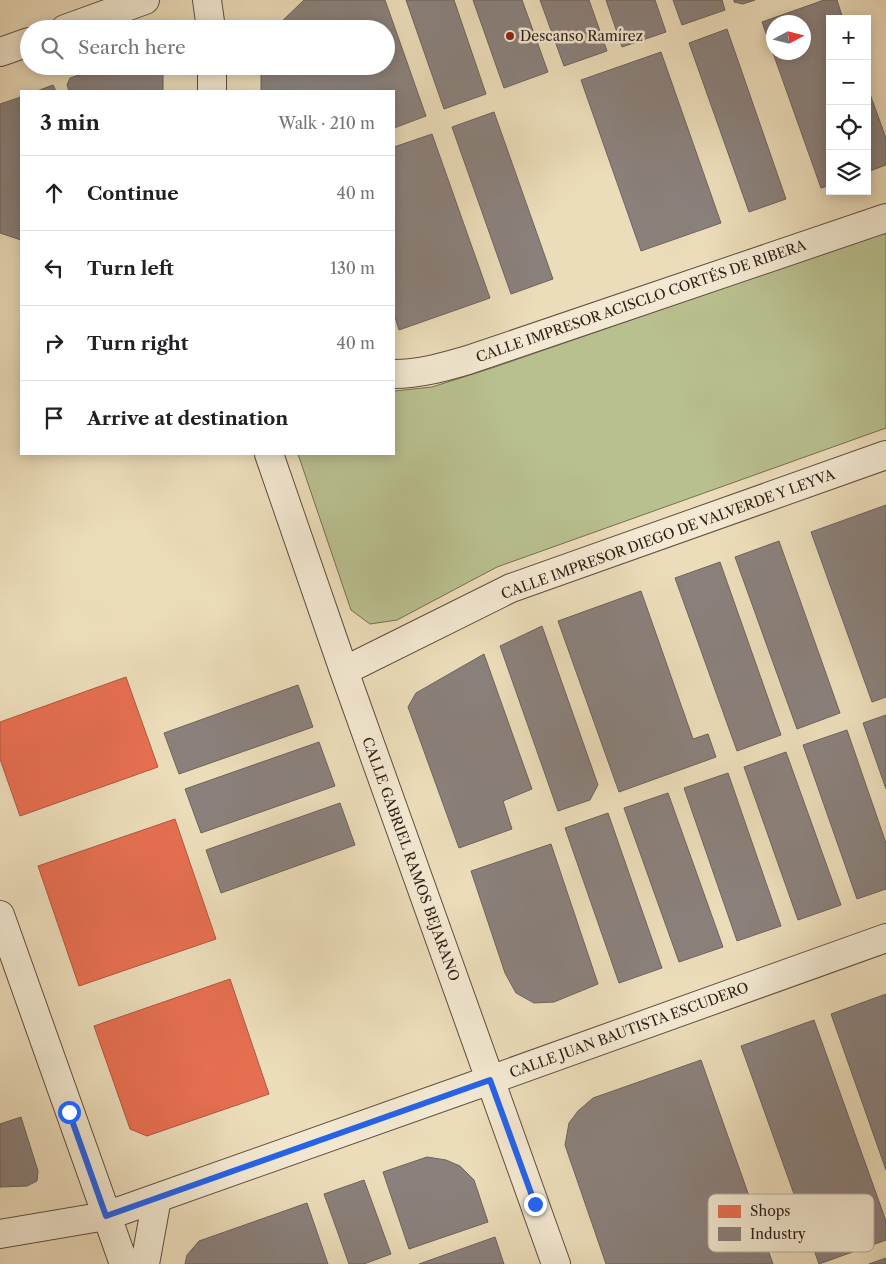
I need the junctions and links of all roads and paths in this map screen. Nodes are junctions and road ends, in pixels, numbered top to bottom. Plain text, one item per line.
1 (145, 0) edge
2 (207, 0) edge
3 (90, 20) edge
4 (210, 20) edge
5 (20, 45) edge
6 (0, 52) edge
7 (212, 75) edge
8 (212, 90) edge
9 (886, 218) edge
10 (395, 374) edge
11 (269, 455) edge
12 (886, 455) edge
13 (344, 671) junction
14 (0, 915) edge
15 (886, 938) edge
16 (490, 1080) junction
17 (157, 1198) junction
18 (106, 1216) junction
19 (0, 1234) edge
20 (124, 1264) edge
21 (145, 1264) edge
22 (556, 1264) edge

1 - 3 street
2 - 4 street
5 - 6 street
7 - 8 street
9 - 10 street, CALLE IMPRESOR ACISCLO CORTÉS DE RIBERA
11 - 13 street, CALLE GABRIEL RAMOS BEJARANO
12 - 13 street, CALLE IMPRESOR DIEGO DE VALVERDE Y LEYVA
13 - 16 street, CALLE GABRIEL RAMOS BEJARANO
14 - 18 street
15 - 16 street, CALLE JUAN BAUTISTA ESCUDERO
16 - 17 street, CALLE JUAN BAUTISTA ESCUDERO
16 - 22 street, CALLE GABRIEL RAMOS BEJARANO
17 - 18 street, CALLE JUAN BAUTISTA ESCUDERO
17 - 21 street
18 - 19 street, CALLE JUAN BAUTISTA ESCUDERO
18 - 20 street

